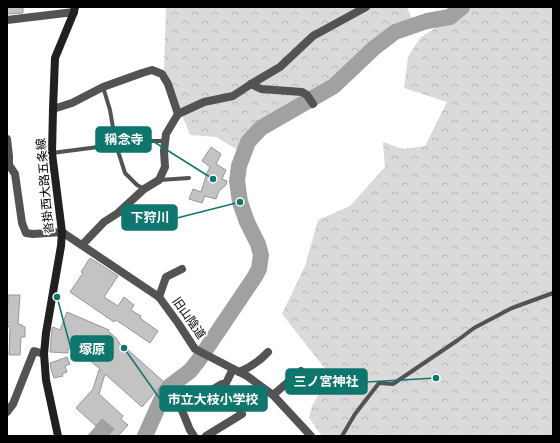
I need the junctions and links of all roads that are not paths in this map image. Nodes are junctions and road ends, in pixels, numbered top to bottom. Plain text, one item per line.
1 (366, 7) edge
2 (74, 9) edge
3 (7, 20) edge
4 (251, 84) junction
5 (103, 87) junction
6 (313, 104) dead end
7 (53, 109) junction
8 (178, 114) junction
9 (166, 140) junction
10 (10, 142) edge
11 (116, 145) junction
12 (52, 153) junction
13 (8, 164) edge
14 (189, 178) dead end
15 (159, 180) junction
16 (144, 189) junction
17 (62, 232) junction
18 (82, 245) junction
19 (182, 269) dead end
20 (553, 293) edge
21 (159, 297) junction
22 (268, 352) dead end
23 (44, 354) junction
24 (236, 370) junction
25 (301, 371) dead end
26 (225, 385) junction
27 (274, 395) junction
28 (10, 403) edge
29 (7, 412) edge
30 (58, 436) edge
31 (194, 436) edge
32 (206, 436) edge
33 (311, 436) edge
34 (342, 436) edge

1 - 4 street
2 - 3 street
2 - 7 main road, 沓掛西大路五条線
4 - 6 street
4 - 8 street
5 - 7 street
5 - 8 street
5 - 11 lane
7 - 12 main road, 沓掛西大路五条線
8 - 9 street
9 - 11 lane
9 - 15 street
10 - 13 street
11 - 12 lane
11 - 16 lane
12 - 17 main road, 沓掛西大路五条線
13 - 17 street
14 - 15 lane
15 - 16 street
16 - 18 street
17 - 18 street, 旧山陰道
17 - 23 main road, 沓掛西大路五条線
18 - 21 street, 旧山陰道
19 - 21 street
20 - 34 lane
21 - 24 street, 旧山陰道
22 - 24 street
23 - 28 street
23 - 30 main road, 沓掛西大路五条線
24 - 26 street
24 - 27 street, 旧山陰道
25 - 27 street
26 - 31 street
26 - 32 street
27 - 33 street, 旧山陰道
28 - 29 street

